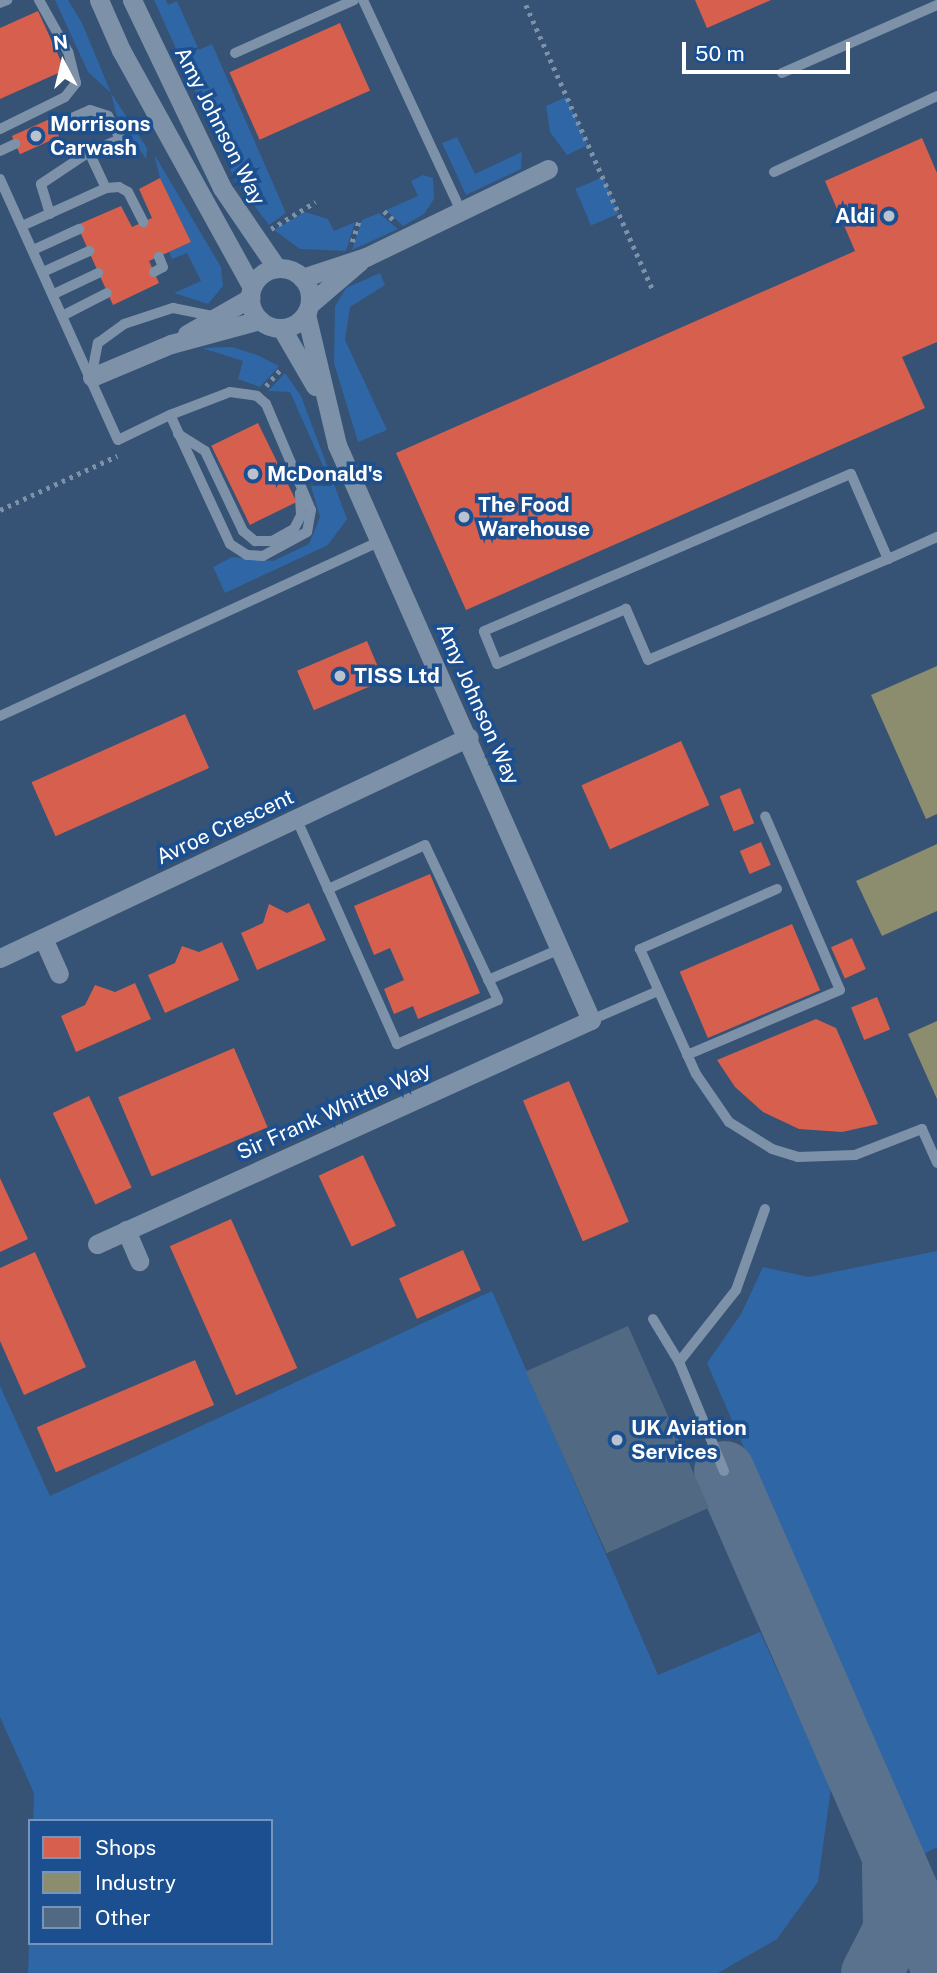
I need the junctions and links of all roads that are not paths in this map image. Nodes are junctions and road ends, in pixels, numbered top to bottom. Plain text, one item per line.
1 (8, 0) edge
2 (38, 0) edge
3 (86, 0) edge
4 (99, 0) edge
5 (132, 0) edge
6 (362, 0) edge
7 (350, 1) edge
8 (0, 3) edge
9 (937, 5) edge
10 (121, 50) junction
11 (235, 53) dead end
12 (782, 73) dead end
13 (937, 96) edge
14 (55, 125) dead end
15 (0, 129) edge
16 (15, 144) dead end
17 (0, 151) edge
18 (89, 152) junction
19 (548, 169) dead end
20 (774, 172) dead end
21 (0, 179) edge
22 (106, 188) junction
23 (134, 204) junction
24 (123, 209) dead end
25 (461, 211) junction
26 (50, 214) junction
27 (142, 222) dead end
28 (22, 226) junction
29 (79, 229) dead end
30 (33, 250) junction
31 (89, 251) dead end
32 (159, 257) dead end
33 (366, 257) junction
34 (276, 267) junction
35 (43, 272) junction
36 (154, 272) dead end
37 (99, 273) dead end
38 (302, 278) junction
39 (251, 292) junction
40 (107, 293) dead end
41 (54, 294) junction
42 (308, 309) junction
43 (64, 314) junction
44 (213, 316) junction
45 (260, 320) junction
46 (282, 329) junction
47 (171, 344) junction
48 (92, 377) junction
49 (324, 406) junction
50 (170, 415) junction
51 (178, 434) junction
52 (297, 475) junction
53 (937, 537) edge
54 (378, 542) junction
55 (888, 559) junction
56 (0, 716) edge
57 (469, 737) junction
58 (765, 816) dead end
59 (296, 818) junction
60 (328, 889) junction
61 (777, 889) dead end
62 (43, 938) junction
63 (560, 949) junction
64 (0, 958) edge
65 (59, 974) dead end
66 (488, 980) junction
67 (658, 990) junction
68 (591, 1020) junction
69 (687, 1055) junction
70 (937, 1163) edge
71 (765, 1209) dead end
72 (126, 1230) junction
73 (97, 1244) dead end
74 (139, 1261) dead end
75 (653, 1319) dead end
76 (679, 1362) junction
77 (724, 1471) dead end

1 - 8 lane
2 - 15 lane
3 - 10 street
4 - 10 street
5 - 34 street, Amy Johnson Way
6 - 25 lane
7 - 11 lane
9 - 12 lane
10 - 39 street
13 - 20 lane
14 - 18 lane
16 - 17 lane
18 - 22 lane
18 - 26 lane
19 - 25 street
21 - 28 lane
22 - 23 lane
22 - 26 lane
23 - 24 lane
23 - 27 lane
25 - 33 street
26 - 28 lane
28 - 30 lane
29 - 30 lane
30 - 35 lane
31 - 35 lane
32 - 36 lane
33 - 38 street
33 - 42 street
34 - 38 street
34 - 39 street
35 - 41 lane
37 - 41 lane
38 - 42 street
39 - 44 street
39 - 45 street
40 - 43 lane
41 - 43 lane
42 - 46 street
42 - 49 street, Amy Johnson Way
43 - 48 lane
44 - 47 street
44 - 48 lane
45 - 46 street
45 - 47 street
46 - 49 street, Amy Johnson Way
47 - 48 street
48 - 50 lane
49 - 54 street, Amy Johnson Way
50 - 51 lane
50 - 52 lane
51 - 52 lane
51 - 52 lane
53 - 55 lane
54 - 56 lane
54 - 57 street, Amy Johnson Way
55 - 55 lane
57 - 59 street, Avroe Crescent
57 - 63 street, Amy Johnson Way
58 - 69 lane
59 - 60 lane
59 - 62 street, Avroe Crescent
60 - 66 lane
60 - 66 lane
61 - 67 lane
62 - 64 street, Avroe Crescent
62 - 65 street
63 - 66 lane
63 - 68 street, Amy Johnson Way
67 - 68 lane
67 - 69 lane
68 - 72 street, Sir Frank Whittle Way
69 - 70 lane
71 - 76 lane
72 - 73 street, Sir Frank Whittle Way
72 - 74 street
75 - 76 lane
76 - 77 lane

